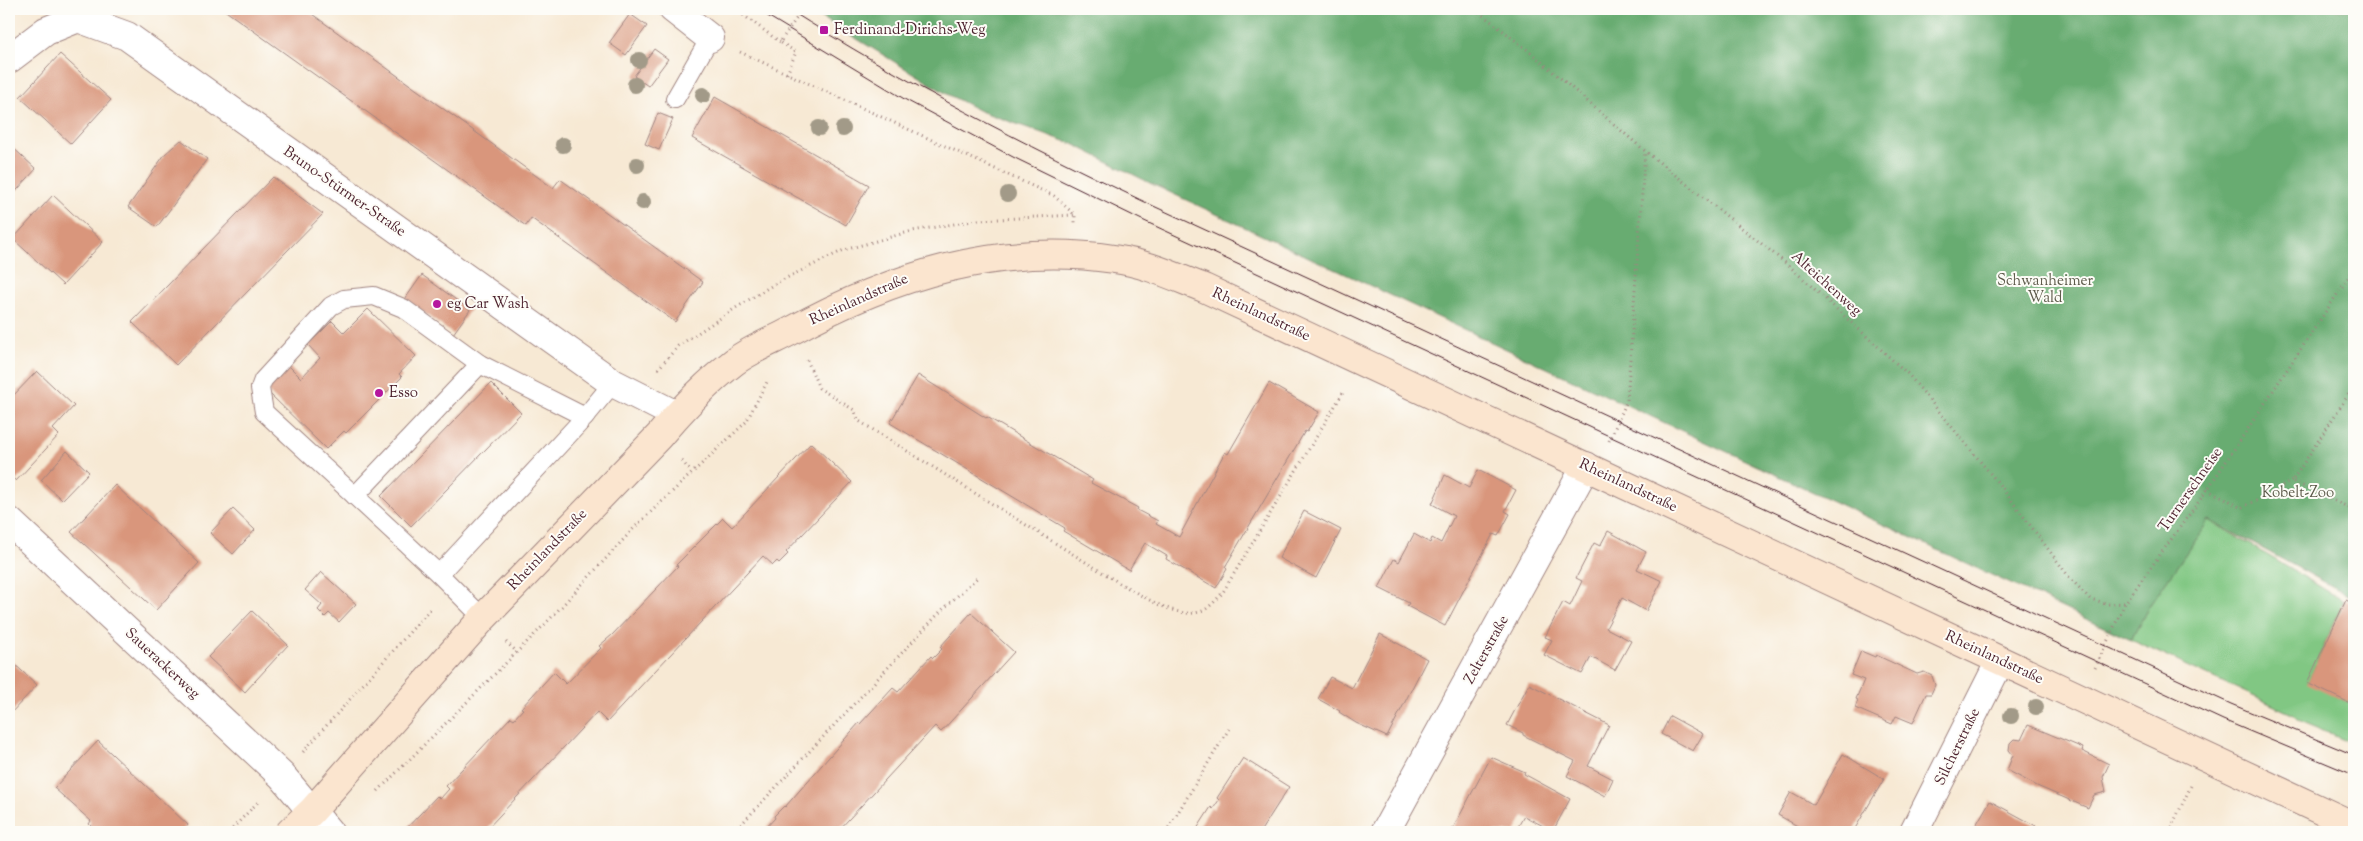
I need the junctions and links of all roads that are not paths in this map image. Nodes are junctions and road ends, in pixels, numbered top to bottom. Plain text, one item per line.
1 (673, 9) edge
2 (710, 38) joint
3 (9, 59) edge
4 (675, 99) dead end
5 (480, 364) junction
6 (613, 383) junction
7 (676, 415) junction
8 (585, 417) junction
9 (1586, 466) junction
10 (355, 496) junction
11 (9, 521) edge
12 (445, 580) junction
13 (483, 618) junction
14 (2000, 661) junction
15 (312, 811) junction
16 (2354, 826) edge
17 (290, 832) edge
18 (329, 832) edge
19 (1385, 832) edge
20 (1914, 832) edge

1 - 2 street
2 - 4 lane
3 - 6 street, Bruno-Stürmer-Straße
5 - 8 lane
5 - 10 lane
5 - 10 lane
6 - 7 street, Bruno-Stürmer-Straße
6 - 8 lane
7 - 9 street, Rheinlandstraße
7 - 13 street, Rheinlandstraße
8 - 12 lane
9 - 14 street, Rheinlandstraße
9 - 19 street, Zelterstraße
10 - 12 lane
11 - 15 street, Sauerackerweg
12 - 13 lane
13 - 15 street, Rheinlandstraße
14 - 16 street, Rheinlandstraße
14 - 20 street, Silcherstraße
15 - 17 street, Rheinlandstraße
15 - 18 street, Sauerackerweg

